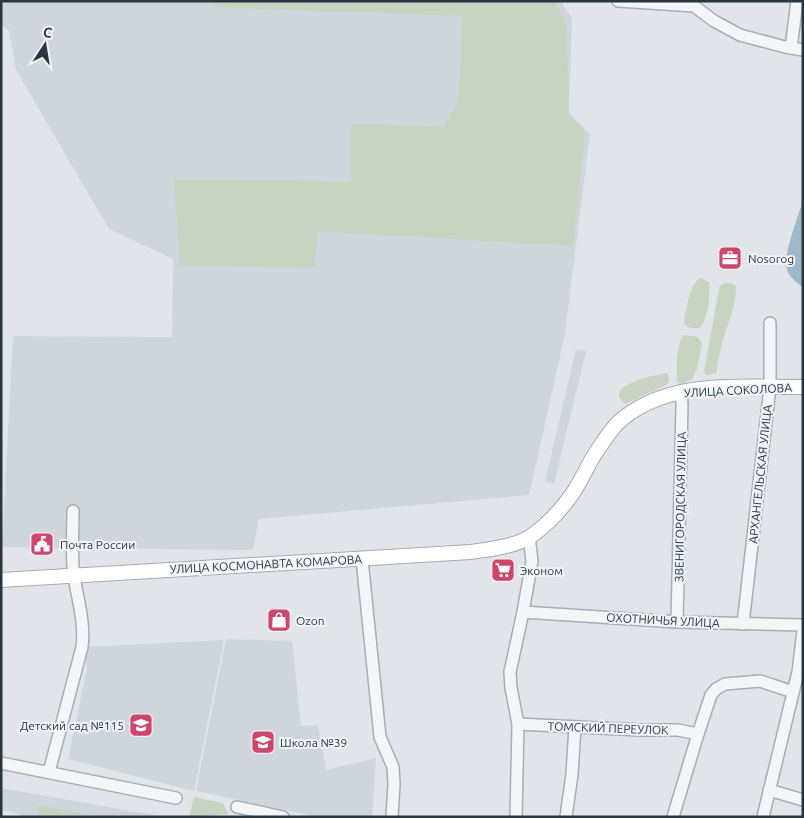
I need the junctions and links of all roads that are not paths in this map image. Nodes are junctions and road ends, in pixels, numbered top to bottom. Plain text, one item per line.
1 (618, 1) edge
2 (797, 1) edge
3 (791, 48) junction
4 (803, 50) edge
5 (770, 323) dead end
6 (770, 387) junction
7 (803, 387) edge
8 (681, 392) junction
9 (73, 511) dead end
10 (529, 537) junction
11 (362, 559) junction
12 (74, 576) junction
13 (1, 580) edge
14 (523, 612) junction
15 (678, 622) junction
16 (743, 624) junction
17 (803, 625) edge
18 (803, 631) edge
19 (793, 692) junction
20 (518, 724) junction
21 (575, 727) junction
22 (698, 734) junction
23 (1, 763) edge
24 (49, 772) junction
25 (769, 790) junction
26 (176, 798) dead end
27 (803, 800) edge
28 (237, 807) dead end
29 (283, 817) edge
30 (392, 817) edge
31 (516, 817) edge
32 (566, 817) edge
33 (673, 817) edge
34 (763, 817) edge

1 - 3 street
2 - 3 street
3 - 4 street
5 - 6 street, АРХАНГЕЛЬСКАЯ УЛИЦА
6 - 7 main road, УЛИЦА СОКОЛОВА
6 - 8 main road, УЛИЦА СОКОЛОВА
6 - 16 street, АРХАНГЕЛЬСКАЯ УЛИЦА
8 - 10 main road, УЛИЦА СОКОЛОВА
8 - 15 street, ЗВЕНИГОРОДСКАЯ УЛИЦА
9 - 12 street
10 - 11 main road, УЛИЦА КОСМОНАВТА КОМАРОВА
10 - 14 street
11 - 12 main road, УЛИЦА КОСМОНАВТА КОМАРОВА
11 - 30 street
12 - 13 main road, УЛИЦА КОСМОНАВТА КОМАРОВА
12 - 24 street
14 - 15 street, ОХОТНИЧЬЯ УЛИЦА
14 - 20 street
15 - 16 street, ОХОТНИЧЬЯ УЛИЦА
16 - 17 street, ОХОТНИЧЬЯ УЛИЦА
18 - 19 street
19 - 22 street
19 - 25 street
20 - 21 street, ТОМСКИЙ ПЕРЕУЛОК
20 - 31 street
21 - 22 street, ТОМСКИЙ ПЕРЕУЛОК
21 - 32 street
22 - 33 street
23 - 24 street
24 - 26 street
25 - 27 street
25 - 34 street
28 - 29 street

